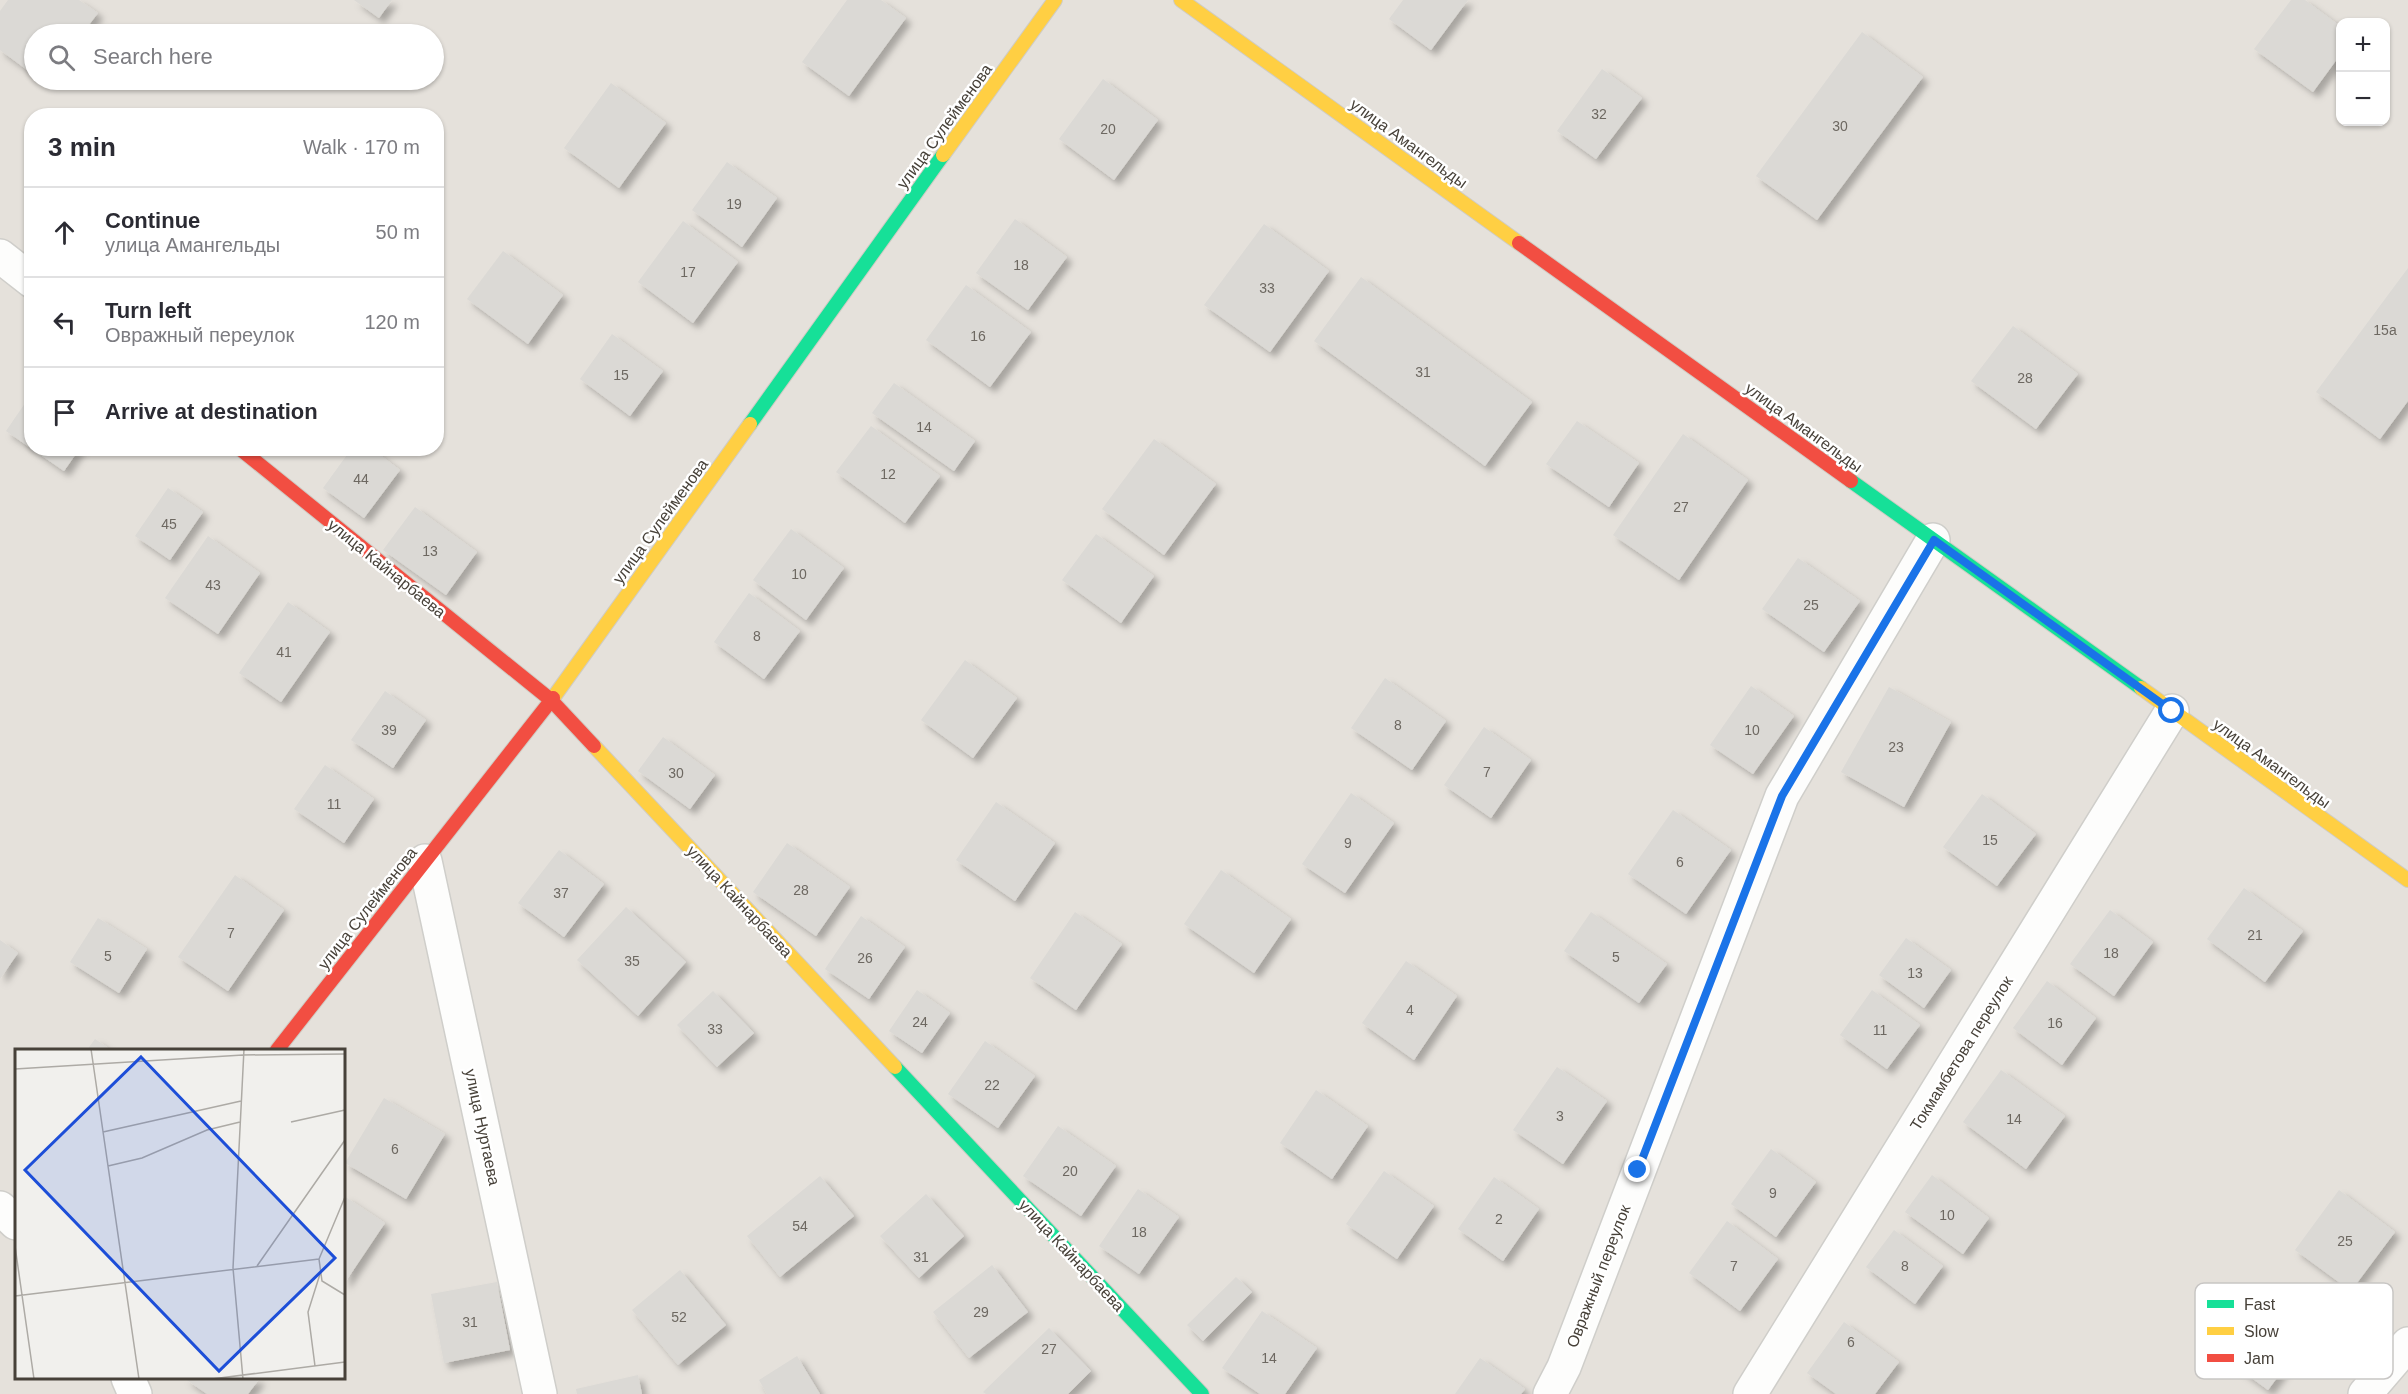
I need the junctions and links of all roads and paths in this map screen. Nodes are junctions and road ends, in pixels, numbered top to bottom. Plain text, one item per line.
1 (1055, 0) edge
2 (1181, 0) edge
3 (0, 256) edge
4 (24, 275) edge
5 (249, 456) edge
6 (1934, 540) junction
7 (551, 700) junction
8 (2172, 711) junction
9 (425, 861) junction
10 (2408, 880) edge
11 (278, 1049) edge
12 (0, 1208) edge
13 (15, 1221) edge
14 (2408, 1344) edge
15 (2393, 1361) edge
16 (130, 1379) edge
17 (2378, 1379) edge
18 (135, 1394) edge
19 (540, 1394) edge
20 (1202, 1394) edge
21 (1550, 1394) edge
22 (1750, 1394) edge
23 (2365, 1394) edge

1 - 7 street, улица Сулейменова
2 - 6 street, улица Амангельды
3 - 4 street
5 - 7 street, улица Кайнарбаева
6 - 8 street, улица Амангельды
6 - 21 street, Овражный переулок
7 - 9 street, улица Сулейменова
7 - 20 street, улица Кайнарбаева
8 - 10 street, улица Амангельды
8 - 22 street, Токмамбетова переулок
9 - 11 street, улица Сулейменова
9 - 19 street, улица Нуртаева
12 - 13 street
14 - 15 street
16 - 18 street
17 - 23 street

